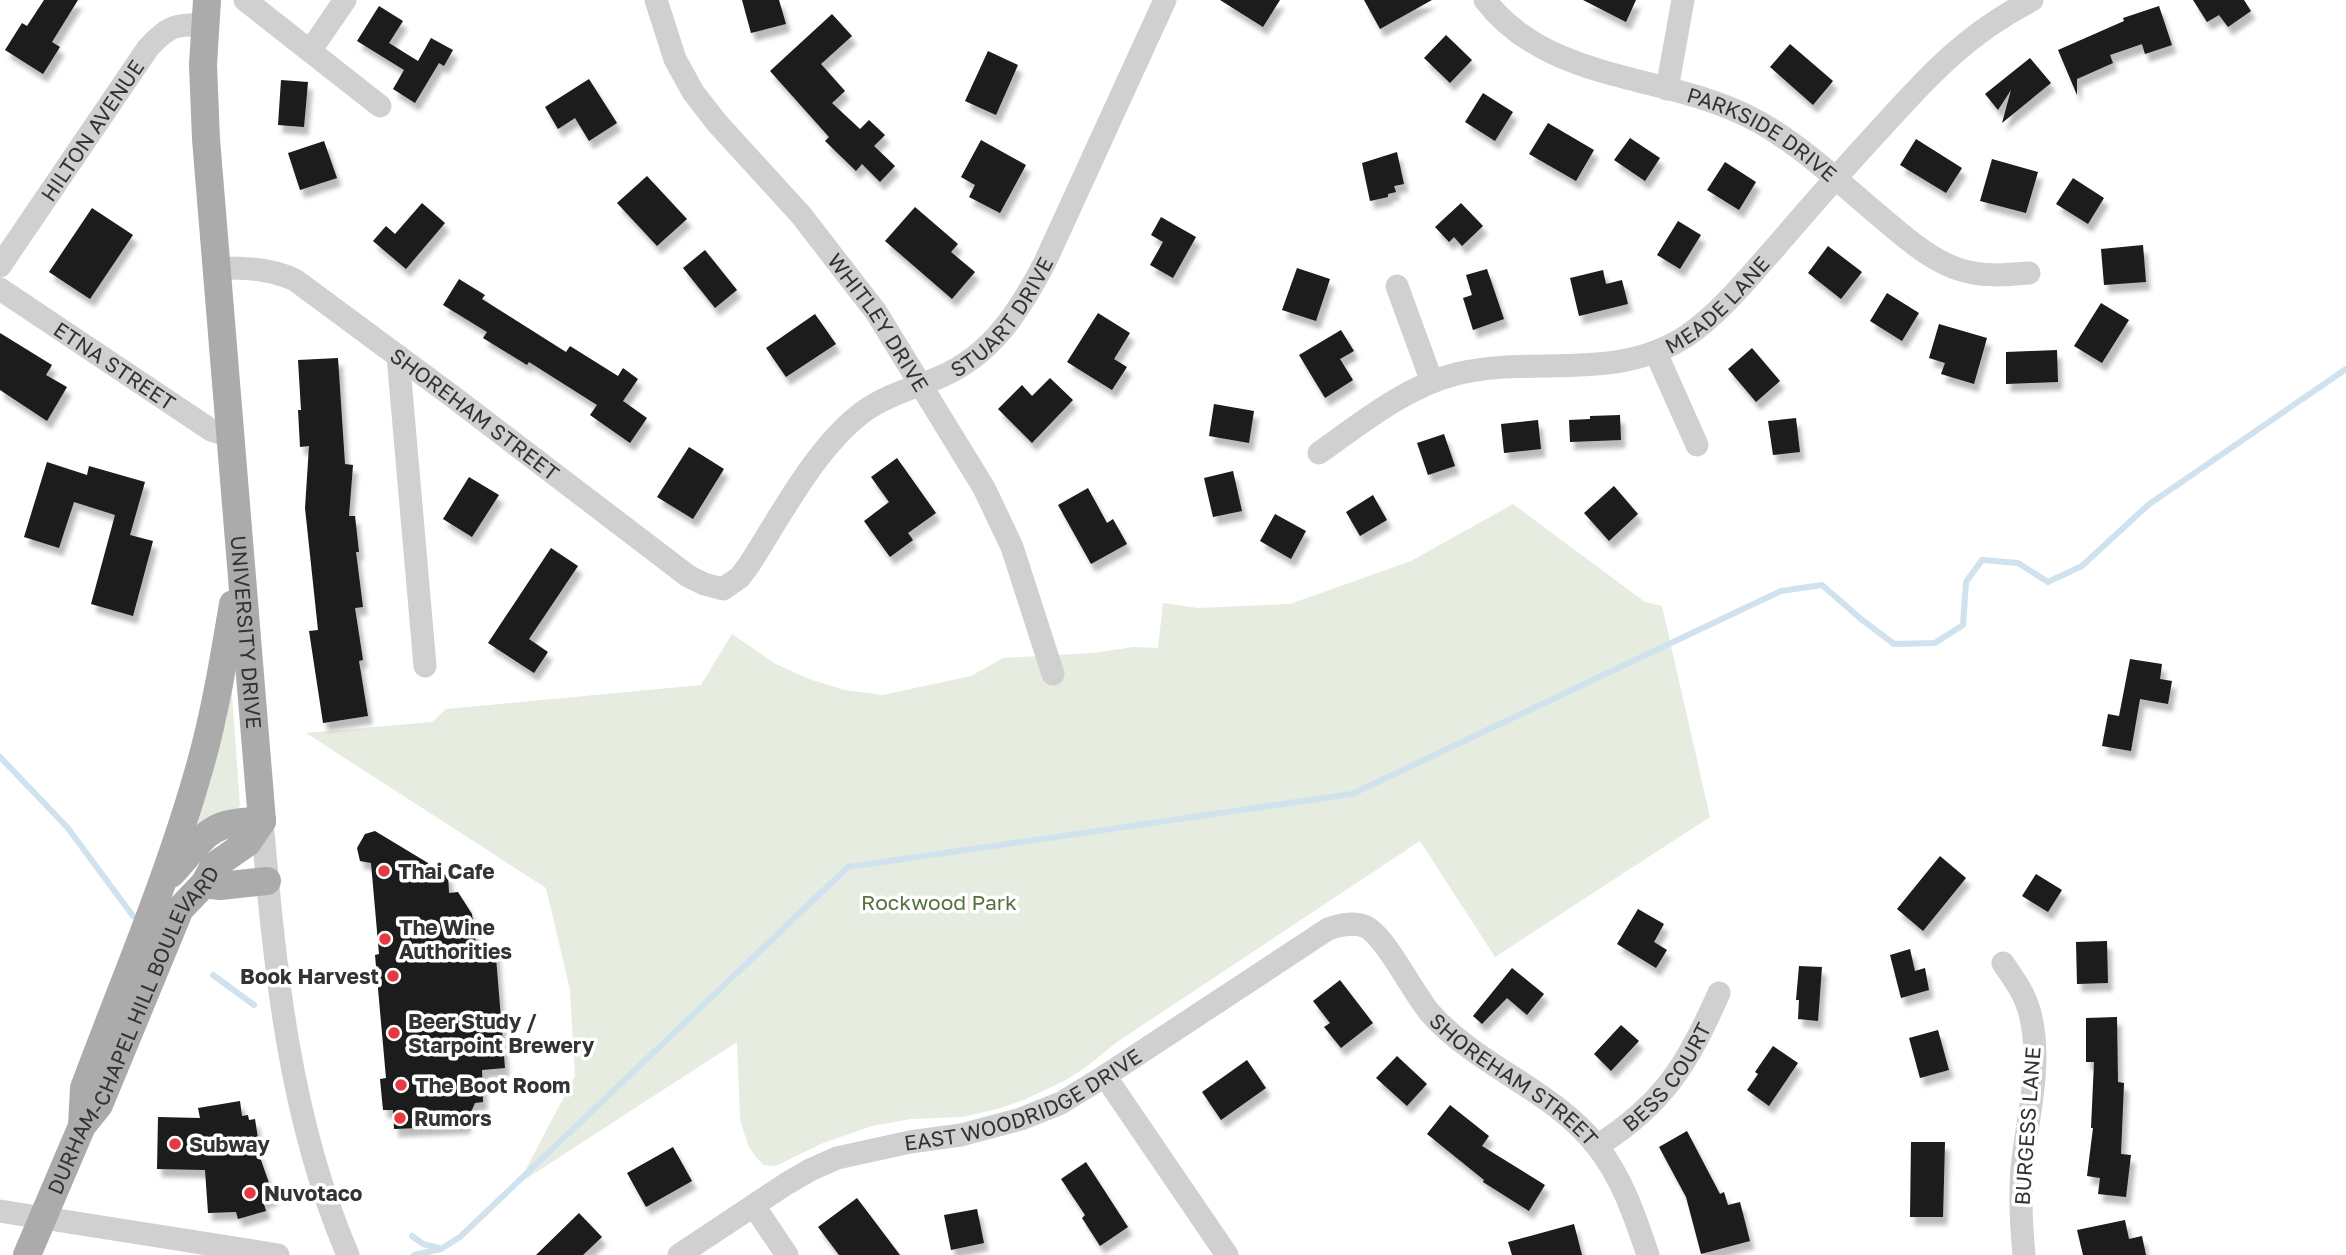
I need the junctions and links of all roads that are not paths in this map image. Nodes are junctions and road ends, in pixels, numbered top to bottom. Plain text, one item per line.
1 (245, 0) edge
2 (345, 0) edge
3 (656, 0) edge
4 (1165, 0) edge
5 (1485, 0) edge
6 (1683, 0) edge
7 (2032, 0) edge
8 (206, 13) edge
9 (310, 51) junction
10 (1667, 89) junction
11 (380, 106) dead end
12 (1834, 179) junction
13 (0, 266) edge
14 (217, 268) junction
15 (2029, 274) dead end
16 (1397, 286) dead end
17 (0, 289) edge
18 (1656, 353) junction
19 (398, 356) junction
20 (1432, 382) junction
21 (920, 384) junction
22 (232, 437) junction
23 (1697, 445) dead end
24 (1319, 453) dead end
25 (240, 556) junction
26 (723, 589) joint
27 (425, 666) dead end
28 (1054, 674) dead end
29 (262, 821) junction
30 (267, 881) junction
31 (204, 884) junction
32 (159, 886) junction
33 (1355, 925) joint
34 (2003, 963) dead end
35 (1719, 993) dead end
36 (1105, 1076) junction
37 (82, 1126) junction
38 (1597, 1146) junction
39 (754, 1206) junction
40 (0, 1211) edge
41 (42, 1218) junction
42 (27, 1255) edge
43 (278, 1255) edge
44 (348, 1255) edge
45 (679, 1255) edge
46 (787, 1255) edge
47 (1227, 1255) edge
48 (1648, 1255) edge
49 (2024, 1255) edge

1 - 9 street
2 - 9 street
3 - 21 street, WHITLEY DRIVE
4 - 21 street, STUART DRIVE
5 - 10 street, PARKSIDE DRIVE
6 - 10 street
7 - 12 street, MEADE LANE
8 - 13 street, HILTON AVENUE
8 - 14 main road, UNIVERSITY DRIVE
9 - 11 street
10 - 12 street, PARKSIDE DRIVE
12 - 15 street, PARKSIDE DRIVE
12 - 18 street, MEADE LANE
14 - 19 street, SHOREHAM STREET
14 - 22 main road, UNIVERSITY DRIVE
16 - 20 street
17 - 22 street, ETNA STREET
18 - 20 street, MEADE LANE
18 - 23 street
19 - 26 street, SHOREHAM STREET
19 - 27 street
20 - 24 street, MEADE LANE
21 - 26 street, STUART DRIVE
21 - 28 street, WHITLEY DRIVE
22 - 25 main road, UNIVERSITY DRIVE
25 - 29 main road, UNIVERSITY DRIVE
25 - 32 main road
29 - 30 street, UNIVERSITY DRIVE
29 - 31 main road, DURHAM-CHAPEL HILL BOULEVARD
29 - 32 main road
30 - 31 main road
30 - 44 street, UNIVERSITY DRIVE
31 - 37 main road, DURHAM-CHAPEL HILL BOULEVARD
32 - 37 main road
33 - 36 street, EAST WOODRIDGE DRIVE
33 - 38 street, SHOREHAM STREET
34 - 49 street, BURGESS LANE
35 - 38 street, BESS COURT
36 - 39 street, EAST WOODRIDGE DRIVE
36 - 47 street
37 - 41 main road, DURHAM-CHAPEL HILL BOULEVARD
38 - 48 street, SHOREHAM STREET
39 - 45 street, EAST WOODRIDGE DRIVE
39 - 46 street
40 - 41 street
41 - 42 main road, DURHAM-CHAPEL HILL BOULEVARD
41 - 43 street

